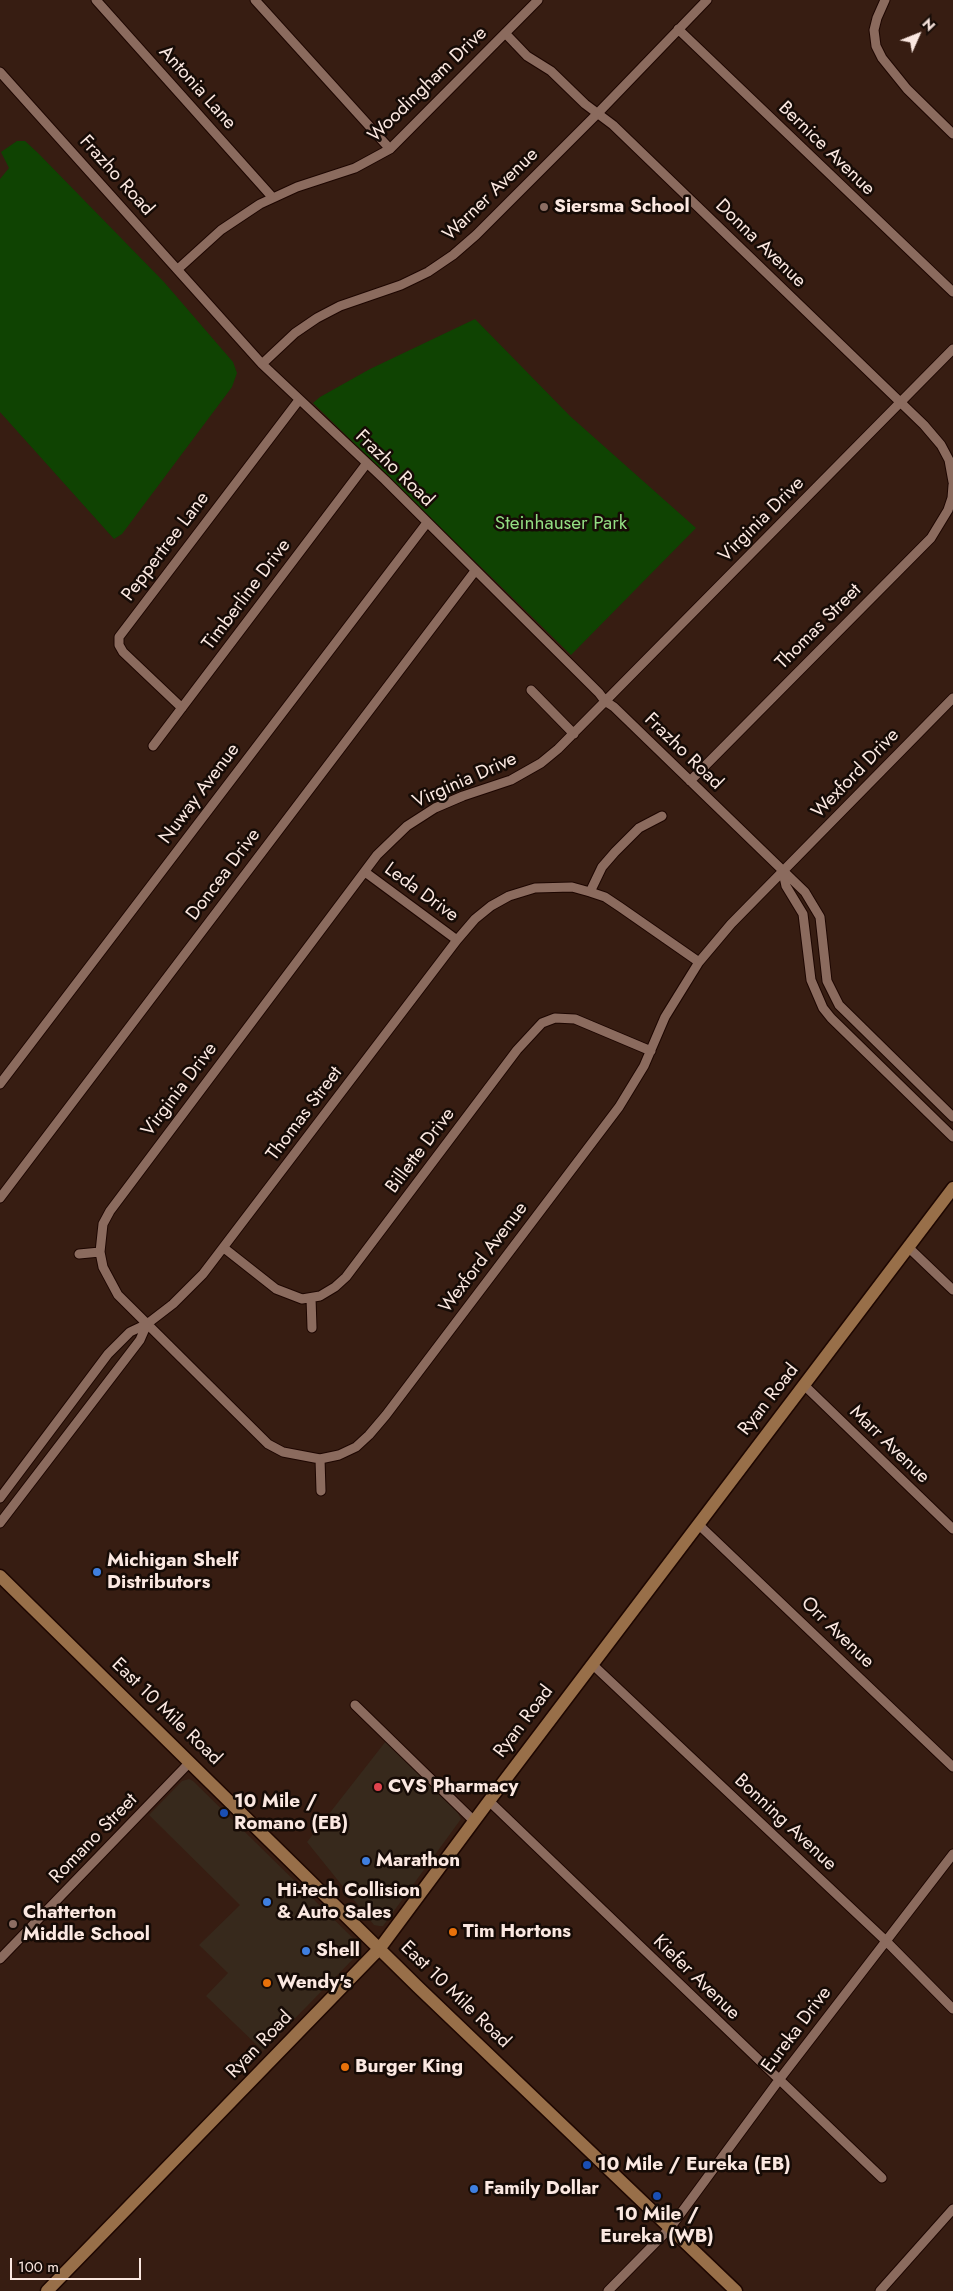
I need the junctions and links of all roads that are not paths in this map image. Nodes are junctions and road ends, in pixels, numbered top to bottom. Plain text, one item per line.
1 (96, 0) edge
2 (255, 0) edge
3 (538, 0) edge
4 (707, 0) edge
5 (885, 0) edge
6 (678, 29) junction
7 (505, 34) junction
8 (0, 72) edge
9 (598, 113) junction
10 (953, 134) edge
11 (390, 149) junction
12 (273, 198) junction
13 (178, 269) junction
14 (953, 292) edge
15 (953, 349) edge
16 (262, 364) junction
17 (299, 400) junction
18 (901, 403) junction
19 (367, 463) junction
20 (953, 484) edge
21 (426, 524) junction
22 (475, 571) junction
23 (531, 690) dead end
24 (953, 698) edge
25 (606, 701) junction
26 (182, 708) junction
27 (574, 734) junction
28 (153, 746) dead end
29 (690, 781) junction
30 (662, 816) dead end
31 (365, 872) junction
32 (783, 872) junction
33 (590, 892) junction
34 (458, 940) junction
35 (699, 962) junction
36 (650, 1051) junction
37 (0, 1084) edge
38 (953, 1117) edge
39 (953, 1137) edge
40 (953, 1188) edge
41 (0, 1198) edge
42 (908, 1247) junction
43 (224, 1248) junction
44 (100, 1252) junction
45 (79, 1254) dead end
46 (953, 1290) edge
47 (311, 1298) junction
48 (147, 1324) junction
49 (312, 1328) dead end
50 (804, 1385) junction
51 (63, 1415) junction
52 (74, 1426) junction
53 (31, 1455) junction
54 (320, 1459) junction
55 (46, 1464) junction
56 (321, 1490) dead end
57 (0, 1498) edge
58 (0, 1523) edge
59 (698, 1524) junction
60 (953, 1529) edge
61 (1, 1578) edge
62 (592, 1664) junction
63 (355, 1705) dead end
64 (190, 1762) junction
65 (953, 1767) edge
66 (488, 1801) junction
67 (474, 1821) junction
68 (953, 1854) edge
69 (886, 1941) junction
70 (380, 1948) junction
71 (0, 1959) edge
72 (953, 2009) edge
73 (779, 2080) junction
74 (882, 2178) dead end
75 (953, 2209) edge
76 (670, 2228) junction
77 (47, 2291) edge
78 (608, 2291) edge
79 (736, 2291) edge
80 (880, 2291) edge

1 - 12 street, Antonia Lane
2 - 11 street
3 - 7 street, Woodingham Drive
4 - 6 street, Warner Avenue
5 - 10 street
6 - 9 street, Warner Avenue
6 - 14 street, Bernice Avenue
7 - 9 street, Donna Avenue
7 - 11 street, Woodingham Drive
8 - 13 street, Frazho Road
9 - 16 street, Warner Avenue
9 - 18 street, Donna Avenue
11 - 12 street, Woodingham Drive
12 - 13 street, Woodingham Drive
13 - 16 street, Frazho Road
15 - 18 street, Virginia Drive
16 - 17 street, Frazho Road
17 - 19 street, Frazho Road
17 - 26 street, Peppertree Lane
18 - 20 street, Thomas Street
18 - 25 street, Virginia Drive
19 - 21 street, Frazho Road
19 - 26 street, Timberline Drive
20 - 29 street, Thomas Street
21 - 22 street, Frazho Road
21 - 37 street, Nuway Avenue
22 - 25 street, Frazho Road
22 - 41 street, Doncea Drive
23 - 27 street
24 - 32 street, Wexford Drive
25 - 27 street, Virginia Drive
25 - 29 street, Frazho Road
26 - 28 street, Timberline Drive
27 - 31 street, Virginia Drive
29 - 32 street, Frazho Road
30 - 33 street
31 - 34 street, Leda Drive
31 - 44 street, Virginia Drive
32 - 35 street, Wexford Avenue
32 - 38 street, Frazho Road
32 - 39 street, Frazho Road
33 - 34 street, Thomas Street
33 - 35 street, Thomas Street
34 - 43 street, Thomas Street
35 - 36 street, Wexford Avenue
36 - 47 street, Billette Drive
36 - 54 street, Wexford Avenue
40 - 42 main road, Ryan Road
42 - 46 street
42 - 50 main road, Ryan Road
43 - 47 street
43 - 48 street, Thomas Street
44 - 45 street
44 - 48 street, Virginia Drive
47 - 49 street
48 - 51 street
48 - 52 street, Thomas Street
48 - 54 street, Wexford Avenue
50 - 59 main road, Ryan Road
50 - 60 street, Marr Avenue
51 - 52 street
51 - 53 street
52 - 55 street, Thomas Street
53 - 55 street
53 - 57 street
54 - 56 street
55 - 58 street, Thomas Street
59 - 62 main road, Ryan Road
59 - 65 street, Orr Avenue
61 - 64 main road, East 10 Mile Road
62 - 66 main road, Ryan Road
62 - 69 street, Bonning Avenue
63 - 67 street
64 - 70 main road, East 10 Mile Road
64 - 71 street, Romano Street
66 - 67 main road, Ryan Road
66 - 73 street, Kiefer Avenue
67 - 70 main road, Ryan Road
68 - 69 street, Eureka Drive
69 - 72 street, Bonning Avenue
69 - 73 street, Eureka Drive
70 - 76 main road, East 10 Mile Road
70 - 77 main road, Ryan Road
73 - 74 street, Kiefer Avenue
73 - 76 street, Eureka Drive
75 - 80 street
76 - 78 street, Eureka Drive
76 - 79 main road, East 10 Mile Road

